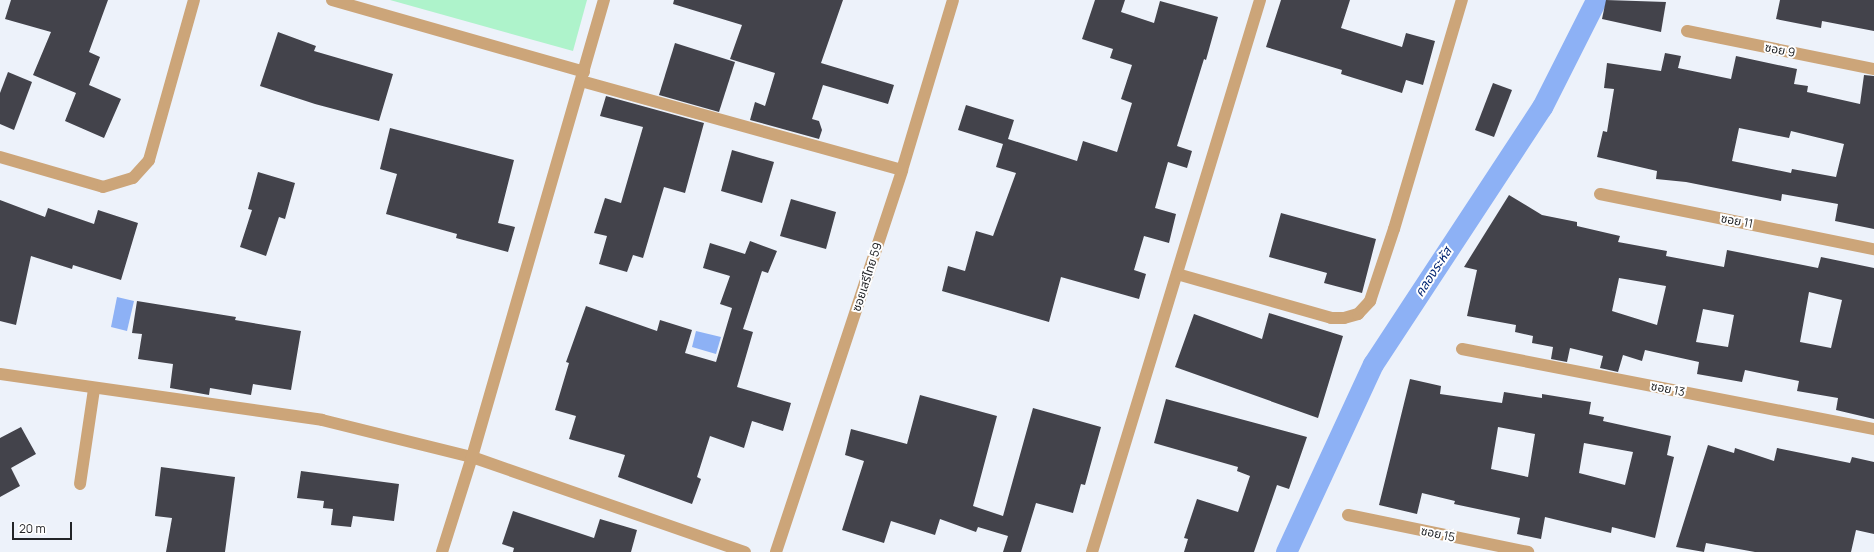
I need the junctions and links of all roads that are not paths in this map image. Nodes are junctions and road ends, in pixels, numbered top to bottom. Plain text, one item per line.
1 (194, 0) edge
2 (332, 0) edge
3 (604, 0) edge
4 (954, 0) edge
5 (1260, 0) edge
6 (1462, 0) edge
7 (354, 3) edge
8 (1686, 31) dead end
9 (1874, 69) edge
10 (583, 76) junction
11 (0, 157) edge
12 (902, 170) junction
13 (1600, 194) dead end
14 (1874, 249) edge
15 (1177, 274) junction
16 (1462, 349) dead end
17 (0, 374) edge
18 (94, 388) junction
19 (1874, 429) edge
20 (472, 457) junction
21 (80, 484) dead end
22 (1348, 515) dead end
23 (442, 552) edge
24 (745, 552) edge
25 (776, 552) edge
26 (1092, 552) edge
27 (1528, 552) edge

1 - 11 street
2 - 7 street
3 - 10 street
4 - 12 street, ซอยเสรีไทย 59
5 - 15 street
6 - 15 street
7 - 10 street
8 - 9 street, ซอย 9
10 - 12 street
10 - 20 street
12 - 25 street, ซอยเสรีไทย 59
13 - 14 street, ซอย 11
15 - 26 street
16 - 19 street, ซอย 13
17 - 18 street
18 - 20 street
18 - 21 street
20 - 23 street
20 - 24 street
22 - 27 street, ซอย 15

